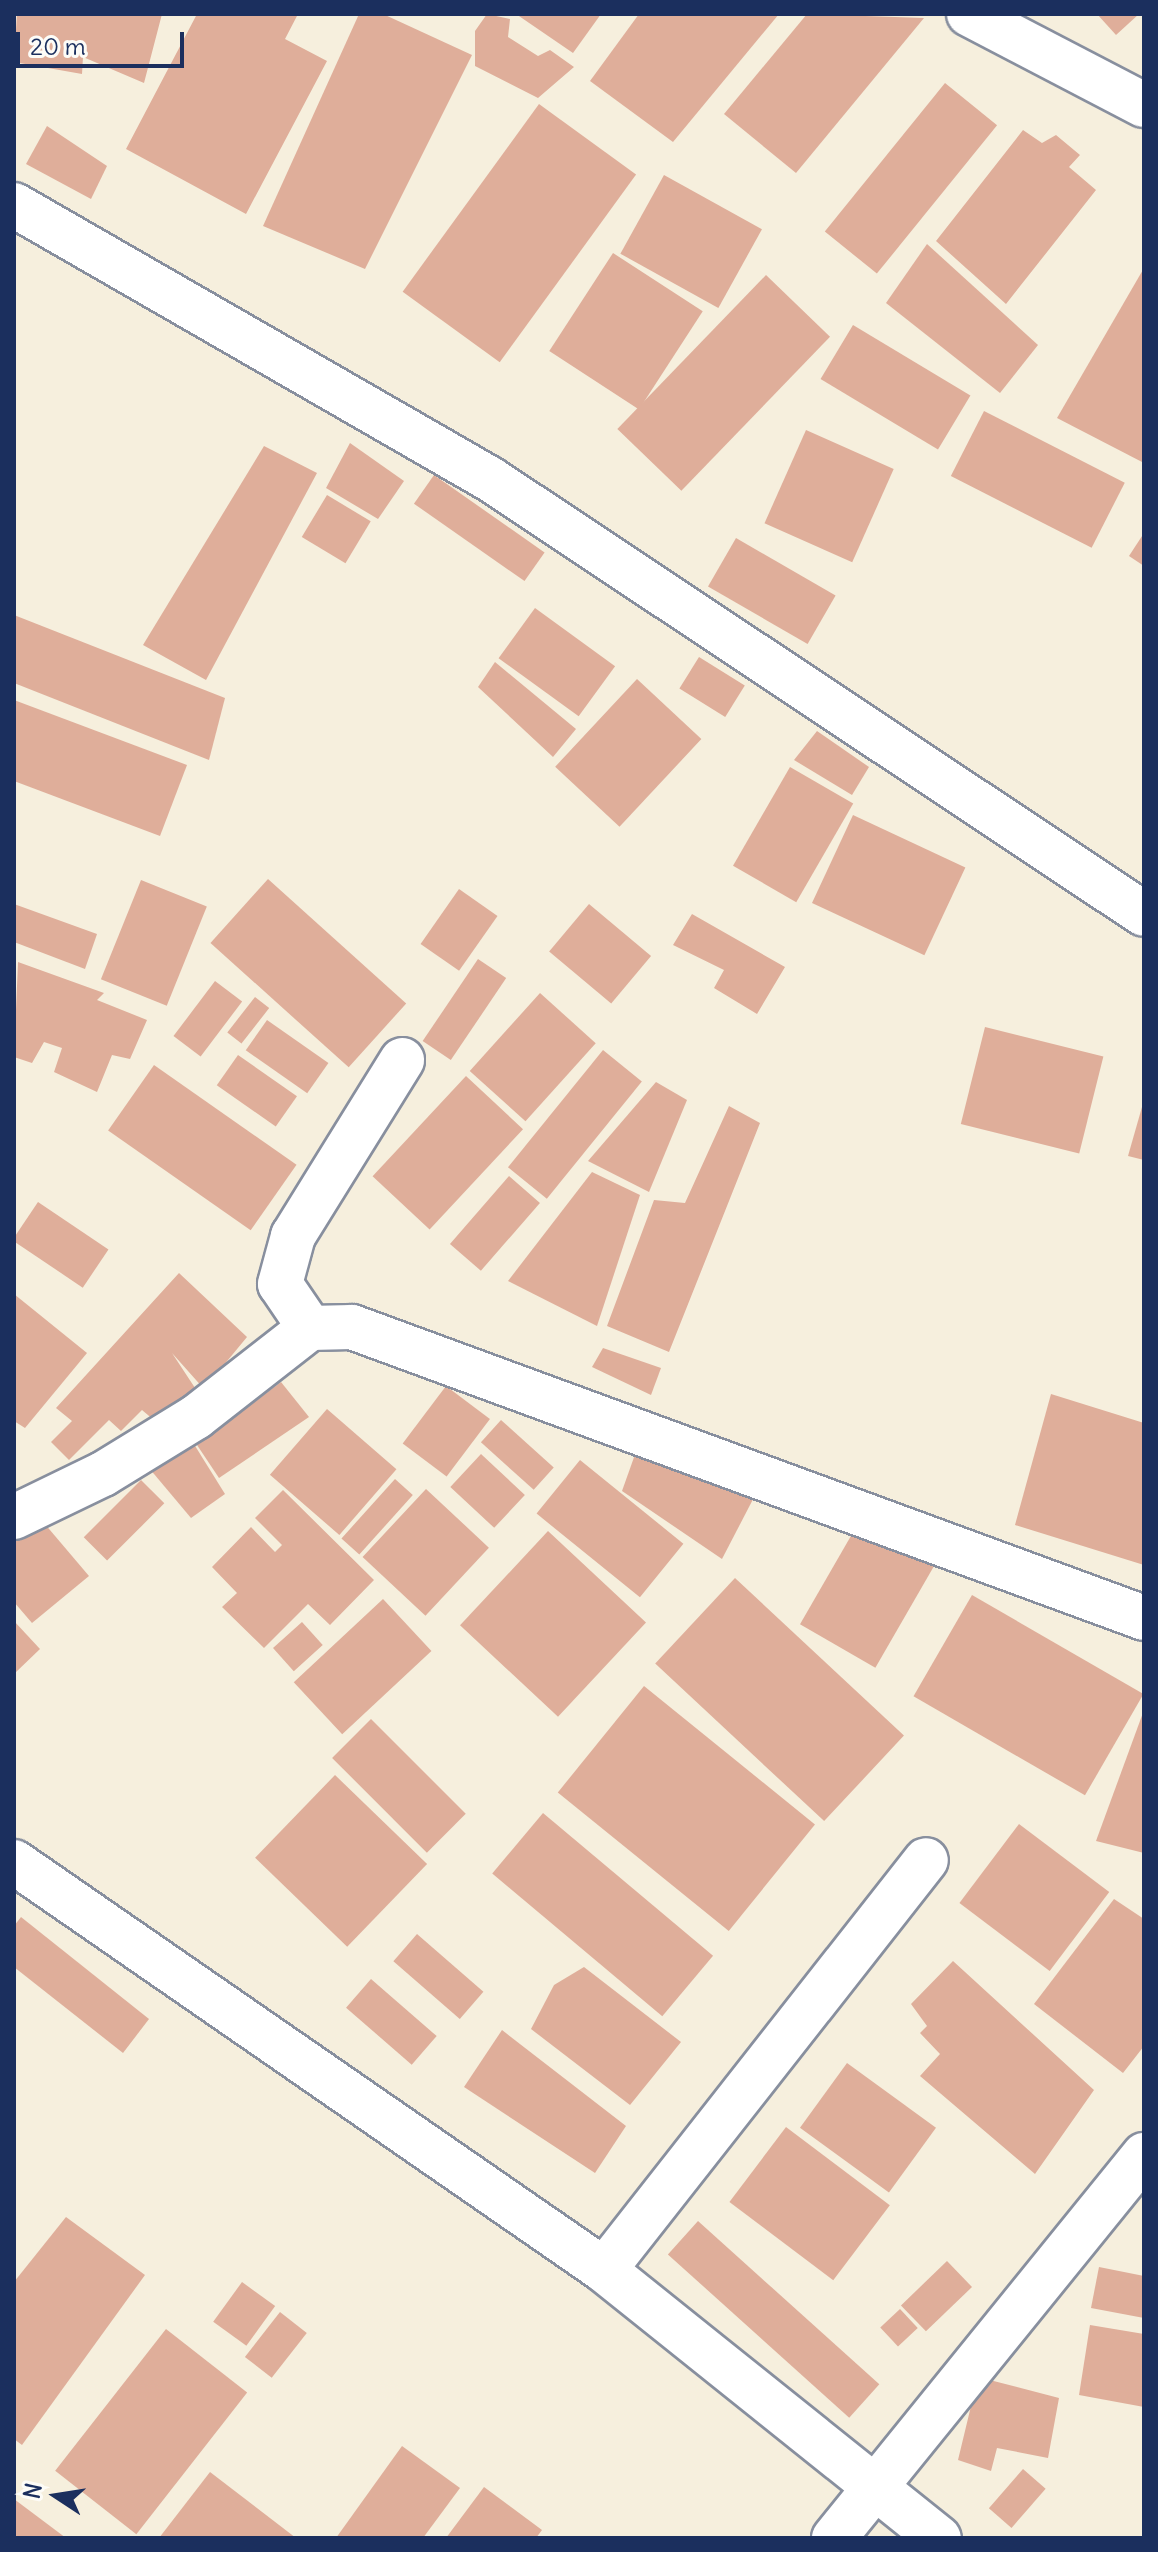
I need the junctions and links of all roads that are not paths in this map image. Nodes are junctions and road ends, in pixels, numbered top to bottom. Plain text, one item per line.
1 (969, 14) edge
2 (1144, 105) edge
3 (14, 205) edge
4 (1144, 914) edge
5 (402, 1060) dead end
6 (310, 1328) junction
7 (14, 1517) edge
8 (1144, 1618) edge
9 (926, 1860) dead end
10 (14, 1862) edge
11 (1144, 2155) edge
12 (604, 2270) junction
13 (879, 2485) junction
14 (834, 2538) edge
15 (939, 2538) edge

1 - 2 street
3 - 4 street
5 - 6 street
6 - 7 street
6 - 8 street
9 - 12 street
10 - 12 street
11 - 13 street
12 - 13 street
13 - 14 street
13 - 15 street

